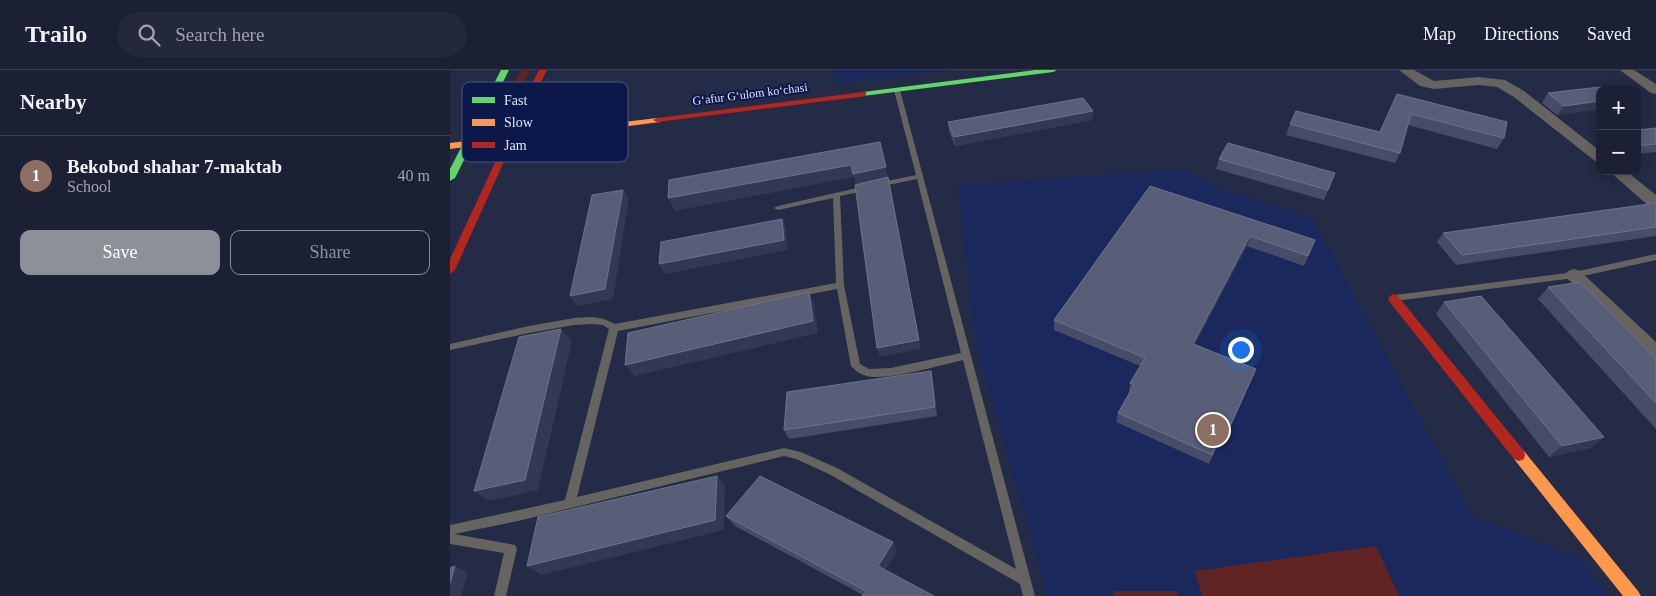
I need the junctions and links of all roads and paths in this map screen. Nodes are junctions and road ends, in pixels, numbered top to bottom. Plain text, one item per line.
1 (505, 70) edge
2 (544, 70) edge
3 (1002, 70) edge
4 (1053, 70) edge
5 (1405, 70) edge
6 (1626, 70) edge
7 (1020, 72) edge
8 (499, 82) edge
9 (538, 82) edge
10 (897, 90) junction
11 (1656, 90) edge
12 (628, 117) edge
13 (628, 119) edge
14 (462, 155) edge
15 (1596, 155) edge
16 (499, 162) edge
17 (1621, 175) edge
18 (919, 176) junction
19 (450, 178) edge
20 (836, 195) junction
21 (1656, 203) edge
22 (778, 208) dead end
23 (1656, 257) edge
24 (450, 270) edge
25 (1574, 274) junction
26 (840, 285) junction
27 (1393, 298) joint
28 (614, 328) junction
29 (450, 347) edge
30 (1656, 354) edge
31 (966, 356) junction
32 (570, 502) junction
33 (450, 530) edge
34 (450, 539) edge
35 (1024, 580) junction
36 (500, 596) edge
37 (1029, 596) edge
38 (1633, 596) edge

1 - 8 main road
2 - 9 main road
3 - 12 main road, Gʻafur Gʻulom koʻchasi
4 - 7 main road, Gʻafur Gʻulom koʻchasi
5 - 15 street
6 - 11 street
7 - 10 main road, Gʻafur Gʻulom koʻchasi
10 - 13 main road, Gʻafur Gʻulom koʻchasi
10 - 18 lane
14 - 19 main road
16 - 24 main road
17 - 21 street
18 - 20 lane
18 - 31 lane
20 - 22 lane
20 - 26 lane
23 - 25 lane
25 - 27 lane
25 - 30 street
26 - 28 lane
26 - 31 lane
27 - 38 main road
28 - 29 lane
28 - 32 lane
31 - 35 lane
32 - 33 lane
32 - 35 lane
34 - 36 lane
35 - 37 lane

